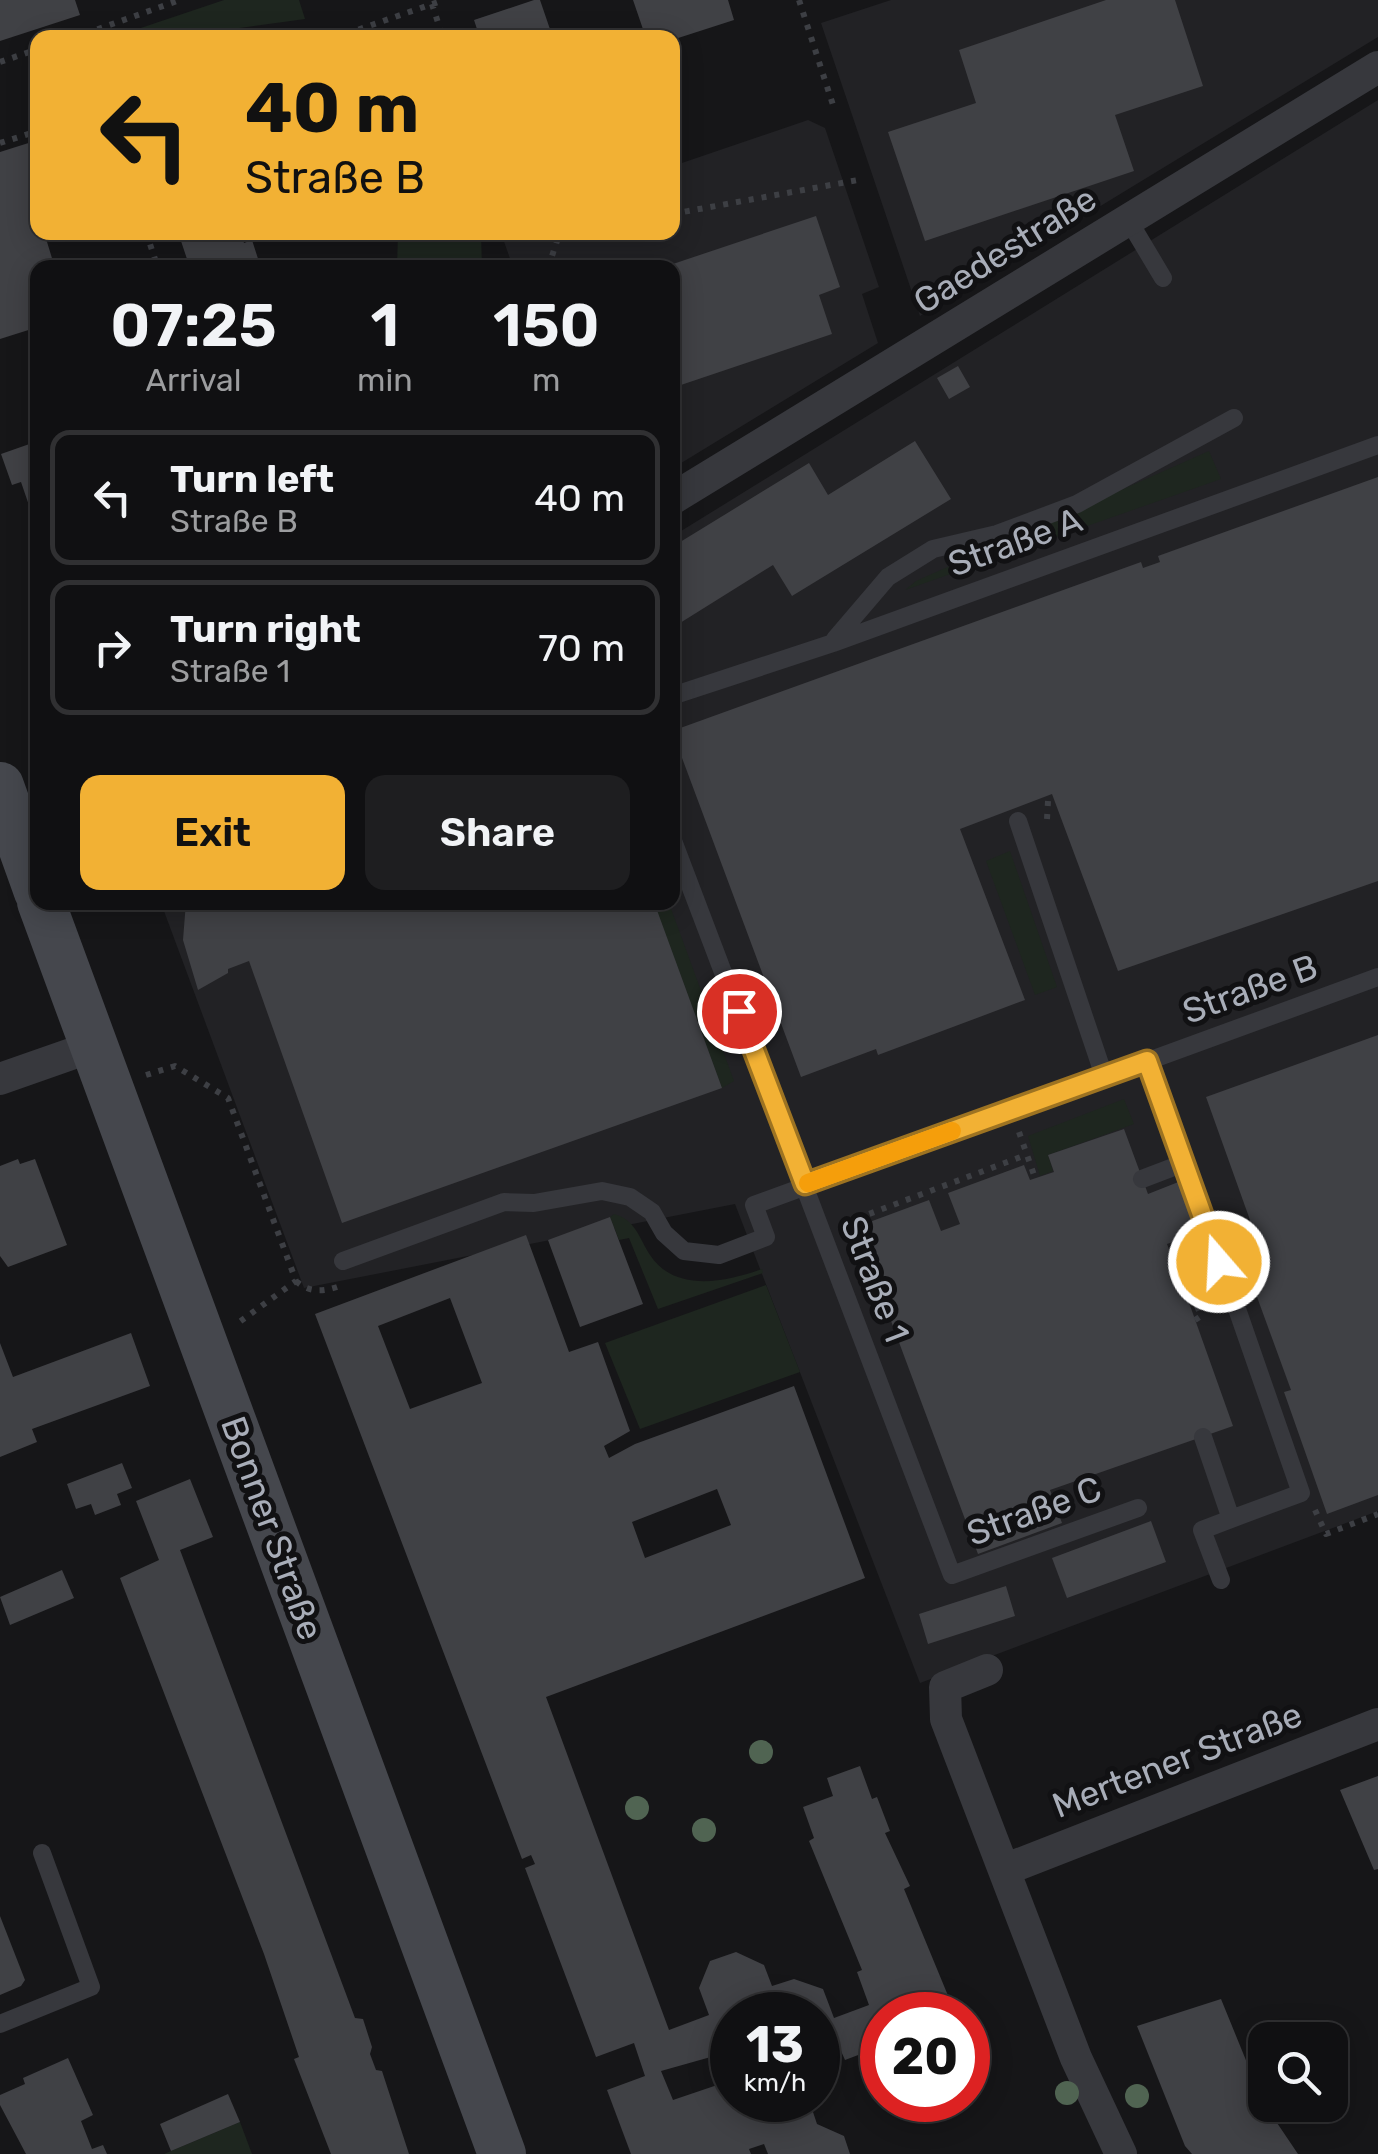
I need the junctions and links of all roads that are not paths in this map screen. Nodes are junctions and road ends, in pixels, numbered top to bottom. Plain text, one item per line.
1 (1378, 68) edge
2 (1128, 221) junction
3 (1163, 278) dead end
4 (1234, 418) dead end
5 (1378, 445) edge
6 (680, 494) edge
7 (833, 642) junction
8 (680, 693) edge
9 (0, 786) edge
10 (1018, 821) dead end
11 (680, 859) edge
12 (30, 870) edge
13 (45, 910) edge
14 (1378, 976) edge
15 (1147, 1061) junction
16 (102, 1066) junction
17 (1104, 1076) junction
18 (0, 1079) edge
19 (1184, 1163) junction
20 (1142, 1179) dead end
21 (805, 1184) junction
22 (343, 1261) dead end
23 (1219, 1262) dead end
24 (1228, 1283) dead end
25 (1202, 1438) dead end
26 (1138, 1508) dead end
27 (1232, 1519) junction
28 (952, 1575) joint
29 (1221, 1580) dead end
30 (987, 1670) dead end
31 (1378, 1724) edge
32 (42, 1853) dead end
33 (1004, 1870) junction
34 (0, 2024) edge
35 (502, 2154) edge
36 (1120, 2154) edge

1 - 2 street, Gaedestraße
2 - 3 lane
2 - 6 street, Gaedestraße
4 - 7 lane
5 - 7 lane, Straße A
7 - 8 lane, Straße A
9 - 12 main road
10 - 17 lane
11 - 21 lane, Straße 1
13 - 16 main road, Bonner Straße
14 - 15 lane, Straße B
15 - 17 lane, Straße B
15 - 19 lane
16 - 18 street
16 - 35 main road, Bonner Straße
17 - 21 lane, Straße B
19 - 20 lane
19 - 23 lane
21 - 22 lane, Straße B
21 - 28 lane, Straße 1
24 - 27 lane
25 - 27 lane
26 - 28 lane, Straße C
27 - 29 lane
30 - 33 street
31 - 33 street, Mertener Straße
32 - 34 lane
33 - 36 street

